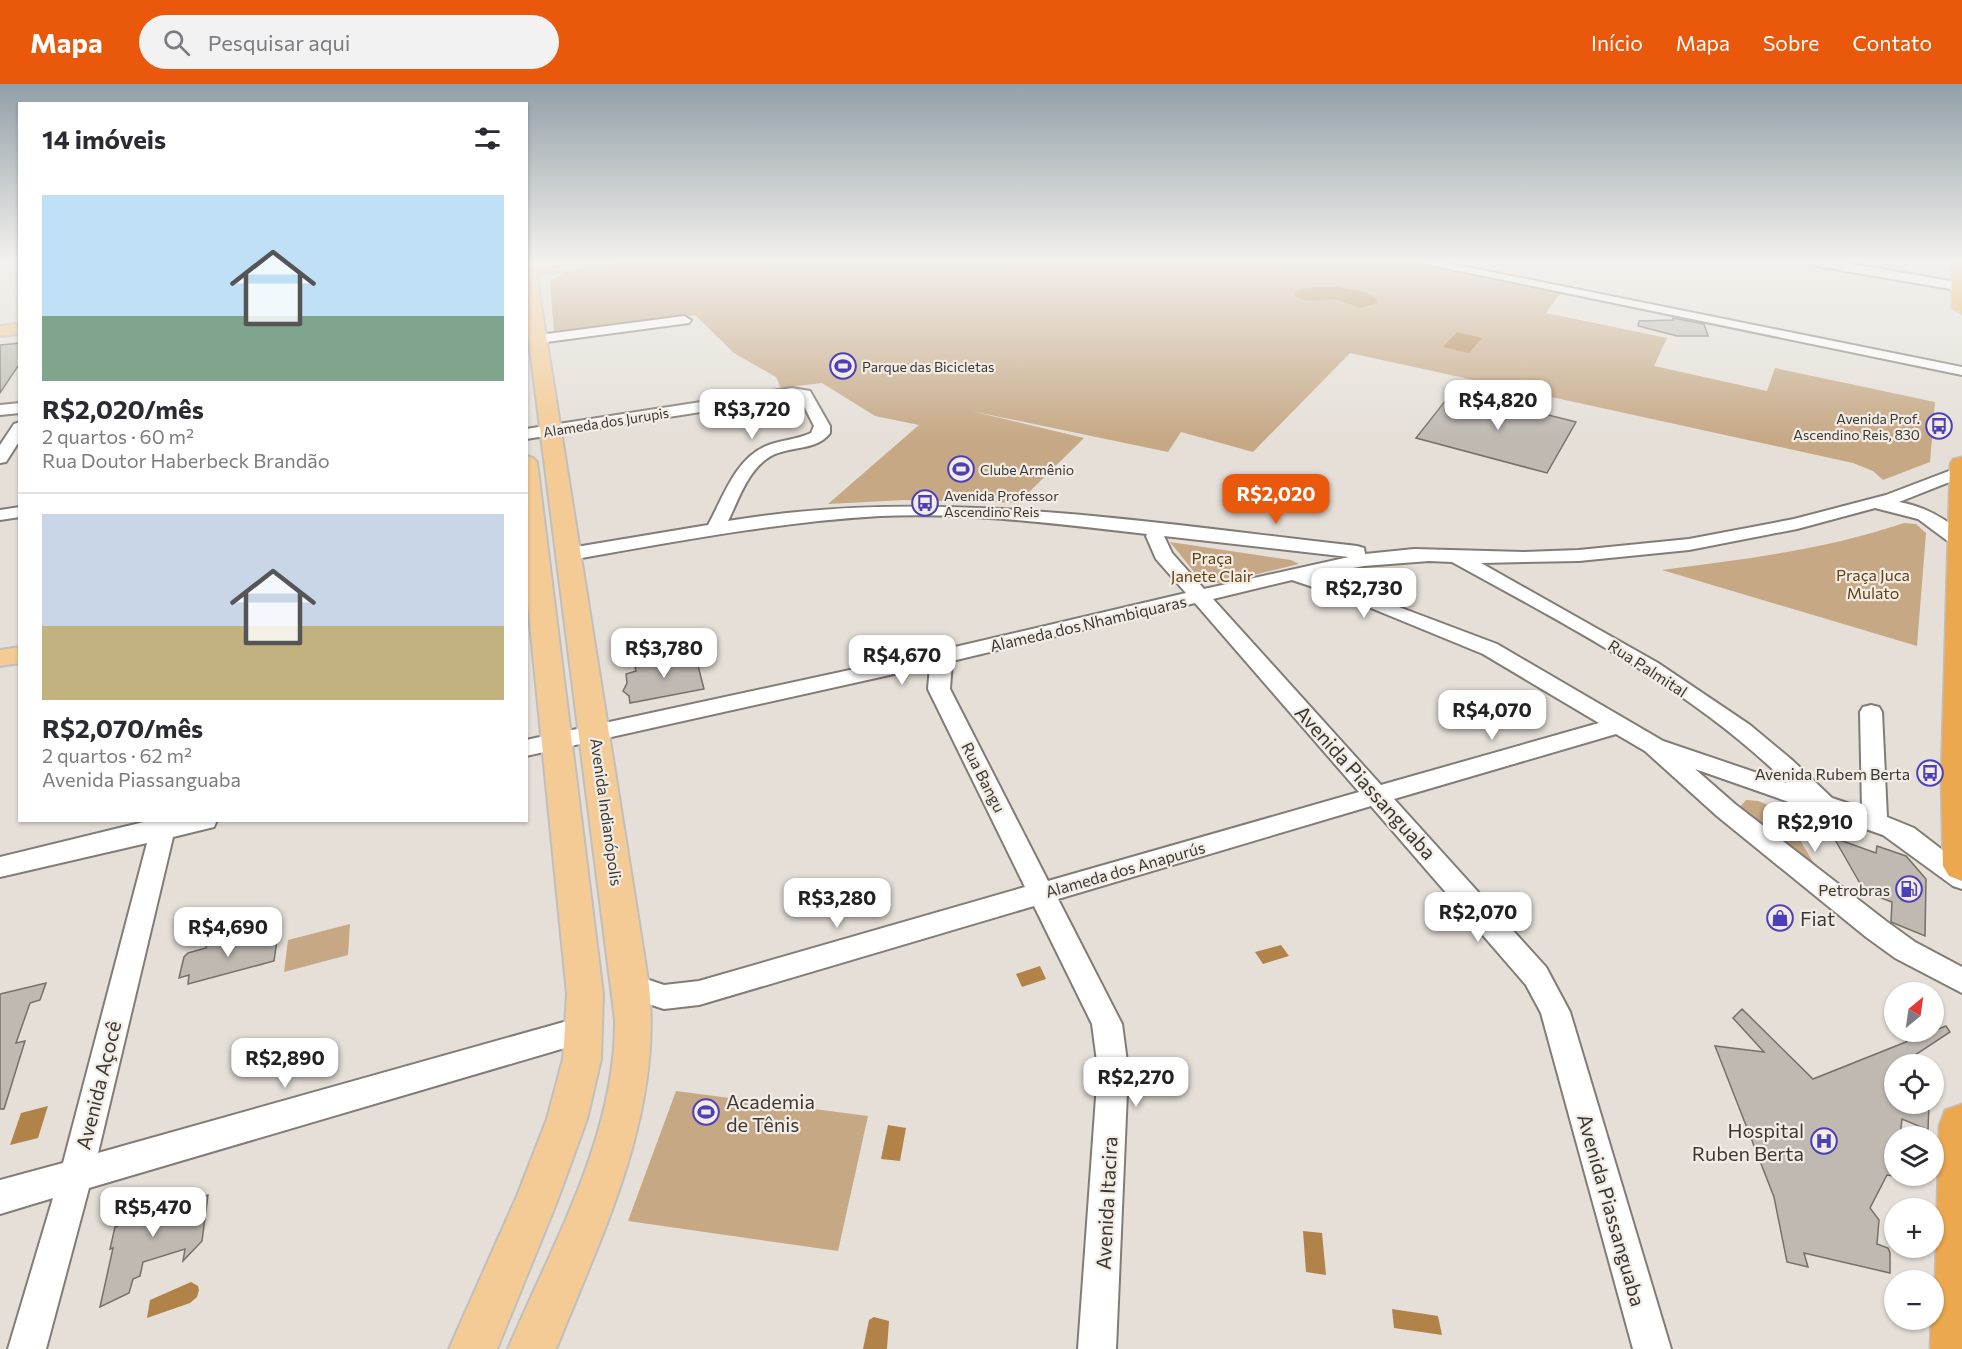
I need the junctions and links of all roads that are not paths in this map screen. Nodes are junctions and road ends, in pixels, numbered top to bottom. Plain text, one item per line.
1 (536, 321) edge
2 (676, 321) edge
3 (1714, 321) edge
4 (18, 329) edge
5 (0, 331) edge
6 (539, 339) junction
7 (1962, 371) edge
8 (18, 408) edge
9 (0, 410) edge
10 (18, 430) edge
11 (553, 430) junction
12 (528, 434) edge
13 (0, 458) edge
14 (1962, 464) edge
15 (1962, 471) edge
16 (528, 495) edge
17 (1909, 498) junction
18 (18, 512) edge
19 (0, 515) edge
20 (1124, 525) junction
21 (716, 527) junction
22 (1183, 533) junction
23 (1155, 536) junction
24 (1961, 542) edge
25 (1357, 552) junction
26 (570, 554) junction
27 (1428, 556) junction
28 (1401, 558) junction
29 (1457, 558) junction
30 (532, 561) edge
31 (1298, 567) junction
32 (1322, 567) junction
33 (1369, 590) junction
34 (1200, 597) junction
35 (1442, 629) junction
36 (18, 655) edge
37 (942, 657) junction
38 (0, 658) edge
39 (1871, 712) dead end
40 (1618, 725) junction
41 (596, 732) junction
42 (541, 745) edge
43 (1653, 745) junction
44 (1766, 785) junction
45 (1378, 796) junction
46 (1823, 803) junction
47 (1726, 810) junction
48 (1875, 821) junction
49 (188, 822) edge
50 (163, 825) edge
51 (1962, 866) edge
52 (0, 867) edge
53 (1962, 879) edge
54 (1042, 894) junction
55 (1962, 981) edge
56 (632, 986) junction
57 (585, 1029) junction
58 (1962, 1126) edge
59 (76, 1176) junction
60 (0, 1197) edge
61 (27, 1349) edge
62 (473, 1349) edge
63 (532, 1349) edge
64 (1097, 1349) edge
65 (1652, 1349) edge
66 (1957, 1349) edge

1 - 6 main road, Avenida Indianópolis
2 - 6 street
3 - 7 street
4 - 5 main road
6 - 11 main road, Avenida Indianópolis
8 - 9 street
10 - 13 street
11 - 12 street, Alameda dos Jurupis
11 - 21 street, Alameda dos Jurupis
11 - 26 main road, Avenida Indianópolis
14 - 15 highway
15 - 17 street
15 - 24 highway
16 - 30 main road
17 - 24 street
17 - 29 street
18 - 19 street
20 - 21 street
20 - 22 street
20 - 23 street
21 - 26 street
22 - 23 street
22 - 25 street
22 - 31 street
23 - 34 street, Avenida Piassanguaba
24 - 51 highway
25 - 27 street
25 - 31 street
26 - 30 main road
26 - 41 main road, Avenida Indianópolis
27 - 28 street, Alameda dos Nhambiquaras
27 - 29 street
28 - 32 street, Alameda dos Nhambiquaras
28 - 33 street
29 - 46 street, Rua Palmital
30 - 42 main road
31 - 32 street, Alameda dos Nhambiquaras
31 - 34 street, Alameda dos Nhambiquaras
31 - 35 street
32 - 33 street
33 - 35 street
34 - 37 street, Alameda dos Nhambiquaras
34 - 45 street, Avenida Piassanguaba
35 - 40 street
36 - 38 main road
37 - 41 street, Alameda dos Nhambiquaras
37 - 54 street, Rua Bangu
39 - 48 street
40 - 43 street
40 - 45 street, Alameda dos Anapurús
41 - 42 street, Alameda dos Nhambiquaras
41 - 56 main road, Avenida Indianópolis
42 - 57 main road
43 - 44 street
43 - 47 street
44 - 46 street
44 - 47 street
45 - 54 street, Alameda dos Anapurús
45 - 65 street, Avenida Piassanguaba
46 - 48 street
47 - 55 street
48 - 53 street
49 - 50 street
50 - 52 street
50 - 59 street, Avenida Açocê
54 - 56 street, Alameda dos Anapurús
54 - 64 street, Avenida Itacira
56 - 63 main road, Avenida Indianópolis
57 - 59 street
57 - 62 main road
58 - 66 highway
59 - 60 street
59 - 61 street, Avenida Açocê

